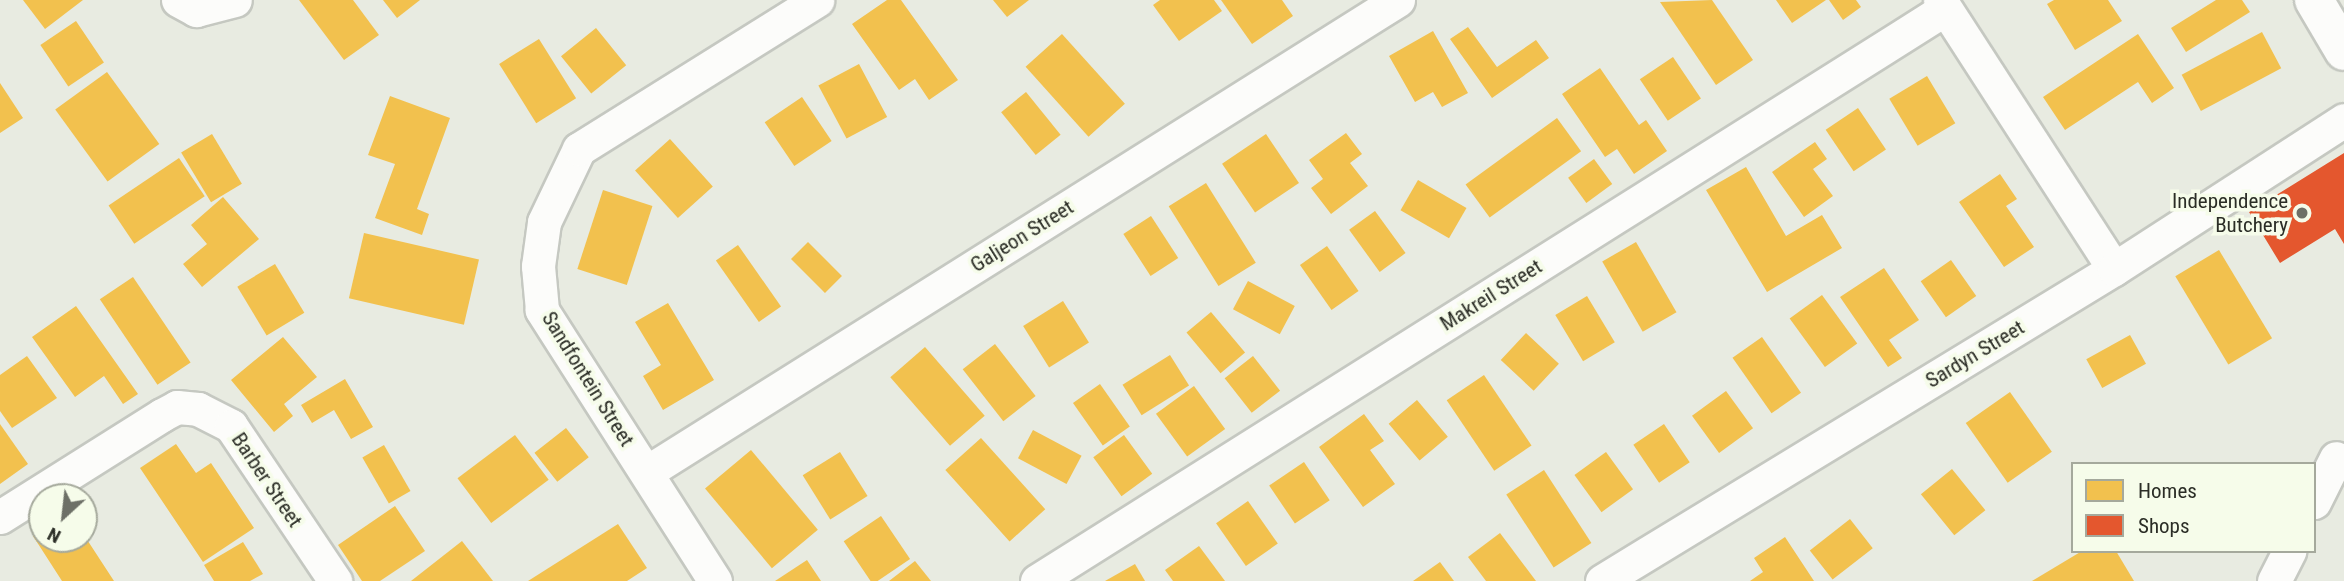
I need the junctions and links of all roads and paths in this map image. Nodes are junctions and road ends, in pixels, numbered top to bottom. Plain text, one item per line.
1 (178, 0) edge
2 (235, 0) edge
3 (817, 0) edge
4 (1398, 0) edge
5 (2314, 0) edge
6 (1942, 4) edge
7 (2344, 51) edge
8 (2344, 120) edge
9 (2113, 269) junction
10 (2336, 458) dead end
11 (647, 472) junction
12 (2316, 498) edge
13 (0, 517) edge
14 (2288, 553) edge
15 (335, 581) edge
16 (715, 581) edge
17 (1037, 581) edge
18 (1601, 581) edge
19 (2274, 581) edge

1 - 2 street
3 - 11 street, Sandfontein Street
4 - 11 street, Galjeon Street
5 - 7 street
6 - 9 street
6 - 17 street, Makreil Street
8 - 9 street, Sardyn Street
9 - 18 street, Sardyn Street
10 - 12 street
11 - 16 street, Sandfontein Street
13 - 15 street, Barber Street
14 - 19 street

